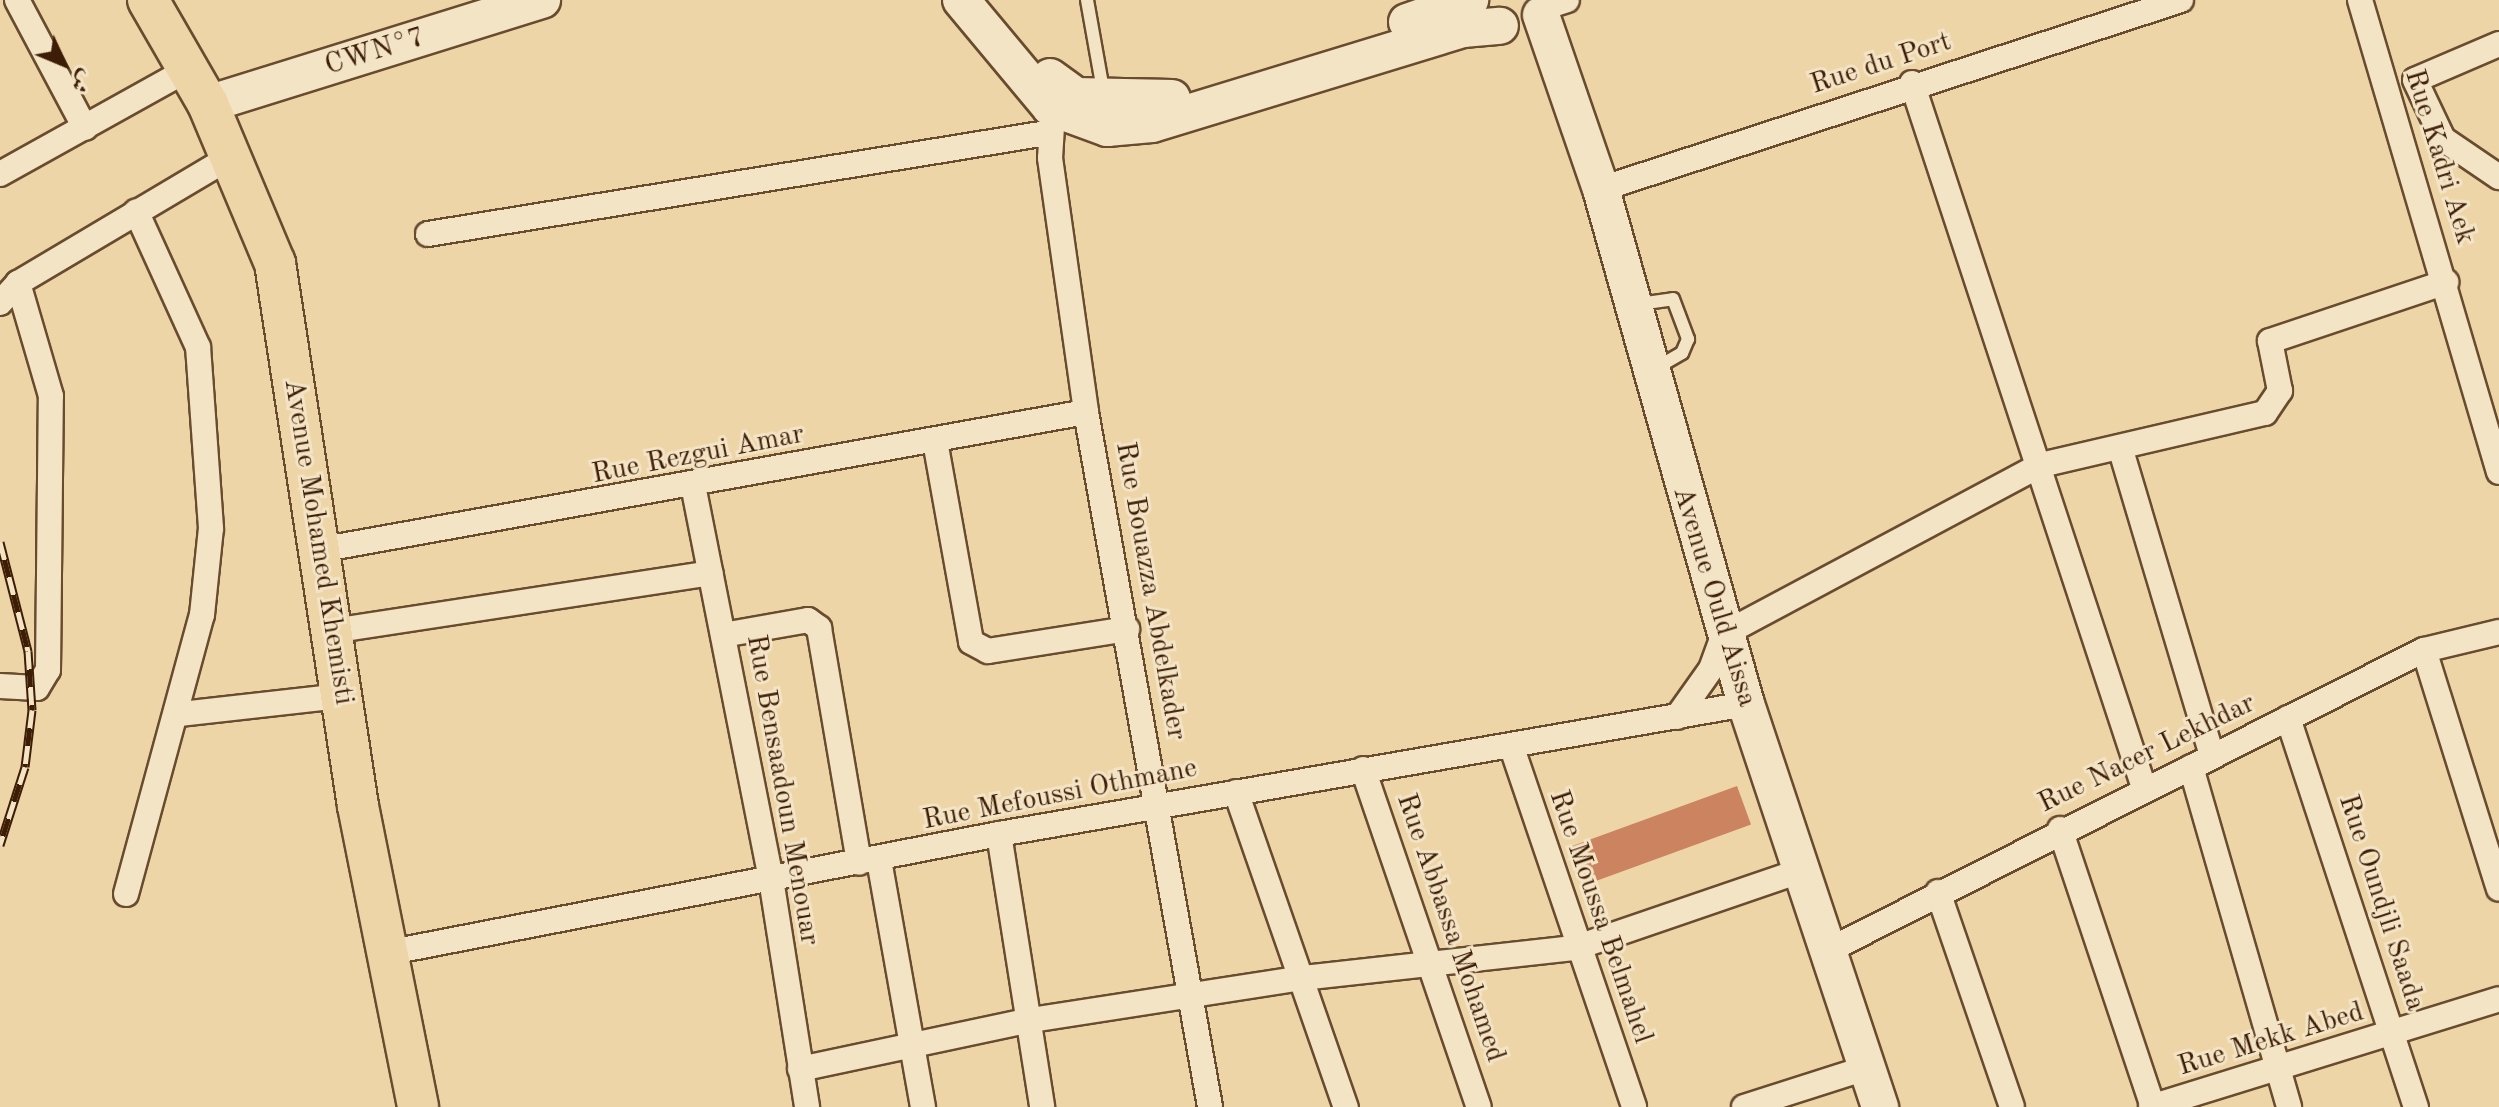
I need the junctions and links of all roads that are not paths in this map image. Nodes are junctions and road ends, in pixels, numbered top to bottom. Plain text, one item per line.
1 (17, 0) edge
2 (148, 0) edge
3 (463, 0) edge
4 (542, 0) edge
5 (961, 0) edge
6 (988, 0) edge
7 (1087, 0) edge
8 (2181, 0) edge
9 (2360, 0) edge
10 (1508, 8) edge
11 (2110, 10) edge
12 (2499, 44) edge
13 (187, 70) junction
14 (1912, 83) junction
15 (208, 104) junction
16 (1052, 108) junction
17 (1106, 113) junction
18 (85, 128) junction
19 (232, 156) junction
20 (0, 174) edge
21 (2499, 177) edge
22 (1601, 189) junction
23 (136, 211) junction
24 (428, 234) dead end
25 (2446, 282) junction
26 (18, 283) junction
27 (0, 303) edge
28 (1631, 306) junction
29 (1647, 372) junction
30 (1086, 412) junction
31 (935, 441) junction
32 (2120, 447) junction
33 (2041, 465) junction
34 (2499, 472) edge
35 (693, 485) junction
36 (319, 550) junction
37 (711, 573) junction
38 (1127, 629) junction
39 (332, 631) junction
40 (2499, 632) edge
41 (1724, 634) junction
42 (723, 635) junction
43 (2424, 650) junction
44 (0, 686) edge
45 (341, 696) junction
46 (1746, 704) junction
47 (180, 714) junction
48 (1677, 717) junction
49 (2288, 718) junction
50 (1511, 745) junction
51 (2202, 761) junction
52 (1363, 769) junction
53 (2144, 788) junction
54 (1236, 792) junction
55 (1158, 807) junction
56 (2060, 829) junction
57 (999, 834) junction
58 (869, 862) junction
59 (1800, 871) junction
60 (771, 879) junction
61 (2499, 889) edge
62 (1938, 892) junction
63 (126, 894) dead end
64 (1575, 948) junction
65 (1829, 950) junction
66 (386, 953) junction
67 (1431, 959) junction
68 (1302, 978) junction
69 (1193, 995) junction
70 (2499, 999) edge
71 (1031, 1020) junction
72 (2392, 1034) junction
73 (913, 1048) junction
74 (1866, 1068) junction
75 (800, 1069) junction
76 (2279, 1070) junction
77 (418, 1107) edge
78 (807, 1107) edge
79 (923, 1107) edge
80 (1042, 1107) edge
81 (1210, 1107) edge
82 (1346, 1107) edge
83 (1479, 1107) edge
84 (1634, 1107) edge
85 (1744, 1107) edge
86 (1880, 1107) edge
87 (2012, 1107) edge
88 (2152, 1107) edge
89 (2289, 1107) edge
90 (2416, 1107) edge

1 - 18 street
2 - 13 main road, Avenue Mohamed Khemisti
3 - 13 main road
4 - 15 main road, CWN°7
5 - 16 main road
6 - 16 main road
7 - 17 lane
8 - 11 street, Rue du Port
9 - 25 street, Rue Kadri Aek
10 - 17 main road
10 - 17 main road
10 - 22 main road, Avenue Ould Aissa
11 - 14 street, Rue du Port
12 - 21 street
13 - 15 main road, Avenue Mohamed Khemisti
13 - 18 street
14 - 22 street, Rue du Port
14 - 33 street
15 - 19 main road, Avenue Mohamed Khemisti
16 - 17 main road
16 - 24 street
16 - 30 street, Rue Bouazza Abdelkader
18 - 20 street
19 - 23 street
19 - 36 main road, Avenue Mohamed Khemisti
22 - 28 main road, Avenue Ould Aissa
23 - 26 street
23 - 47 street
25 - 32 street
25 - 34 street, Rue Kadri Aek
26 - 27 street
26 - 44 street
28 - 29 main road, Avenue Ould Aissa
28 - 29 lane
29 - 41 main road, Avenue Ould Aissa
30 - 31 street, Rue Rezgui Amar
30 - 38 street, Rue Bouazza Abdelkader
31 - 35 street, Rue Rezgui Amar
31 - 38 street
32 - 33 street
32 - 51 street
33 - 41 street
33 - 53 street
35 - 36 street, Rue Rezgui Amar
35 - 37 street, Rue Bensaadoun Menouar
36 - 39 main road, Avenue Mohamed Khemisti
37 - 39 street
37 - 42 street, Rue Bensaadoun Menouar
38 - 55 street, Rue Bouazza Abdelkader
39 - 45 main road, Avenue Mohamed Khemisti
40 - 43 street, Rue Nacer Lekhdar
41 - 46 main road, Avenue Ould Aissa
41 - 48 street
42 - 58 street
42 - 60 street, Rue Bensaadoun Menouar
43 - 49 street, Rue Nacer Lekhdar
43 - 61 street
45 - 47 street
45 - 66 main road, Avenue Mohamed Khemisti
46 - 48 street, Rue Mefoussi Othmane
46 - 59 main road, Avenue Ould Aissa
47 - 63 street
48 - 50 street, Rue Mefoussi Othmane
49 - 51 street, Rue Nacer Lekhdar
49 - 72 street, Rue Oundjli Saada
50 - 52 street, Rue Mefoussi Othmane
50 - 64 street, Rue Moussa Belmahel
51 - 53 street, Rue Nacer Lekhdar
51 - 76 street
52 - 54 street, Rue Mefoussi Othmane
52 - 67 street, Rue Abbassa Mohamed
53 - 56 street, Rue Nacer Lekhdar
54 - 55 street, Rue Mefoussi Othmane
54 - 68 street
55 - 57 street, Rue Mefoussi Othmane
55 - 69 street, Rue Bouazza Abdelkader
56 - 62 street, Rue Nacer Lekhdar
56 - 88 street
57 - 58 street, Rue Mefoussi Othmane
57 - 71 street
58 - 60 street, Rue Mefoussi Othmane
58 - 73 street
59 - 64 street
59 - 65 main road, Avenue Ould Aissa
60 - 66 street, Rue Mefoussi Othmane
60 - 75 street, Rue Bensaadoun Menouar
62 - 65 street, Rue Nacer Lekhdar
62 - 87 street
64 - 67 street
64 - 84 street, Rue Moussa Belmahel
65 - 74 main road, Avenue Ould Aissa
66 - 77 main road, Avenue Mohamed Khemisti
67 - 68 street
67 - 83 street, Rue Abbassa Mohamed
68 - 69 street
68 - 82 street
69 - 71 street
69 - 81 street, Rue Bouazza Abdelkader
70 - 72 street, Rue Mekk Abed
71 - 73 street
71 - 80 street
72 - 76 street, Rue Mekk Abed
72 - 90 street, Rue Oundjli Saada
73 - 75 street
73 - 79 street
74 - 85 street
74 - 86 main road, Avenue Ould Aissa
75 - 78 street, Rue Bensaadoun Menouar
76 - 88 street, Rue Mekk Abed
76 - 89 street

